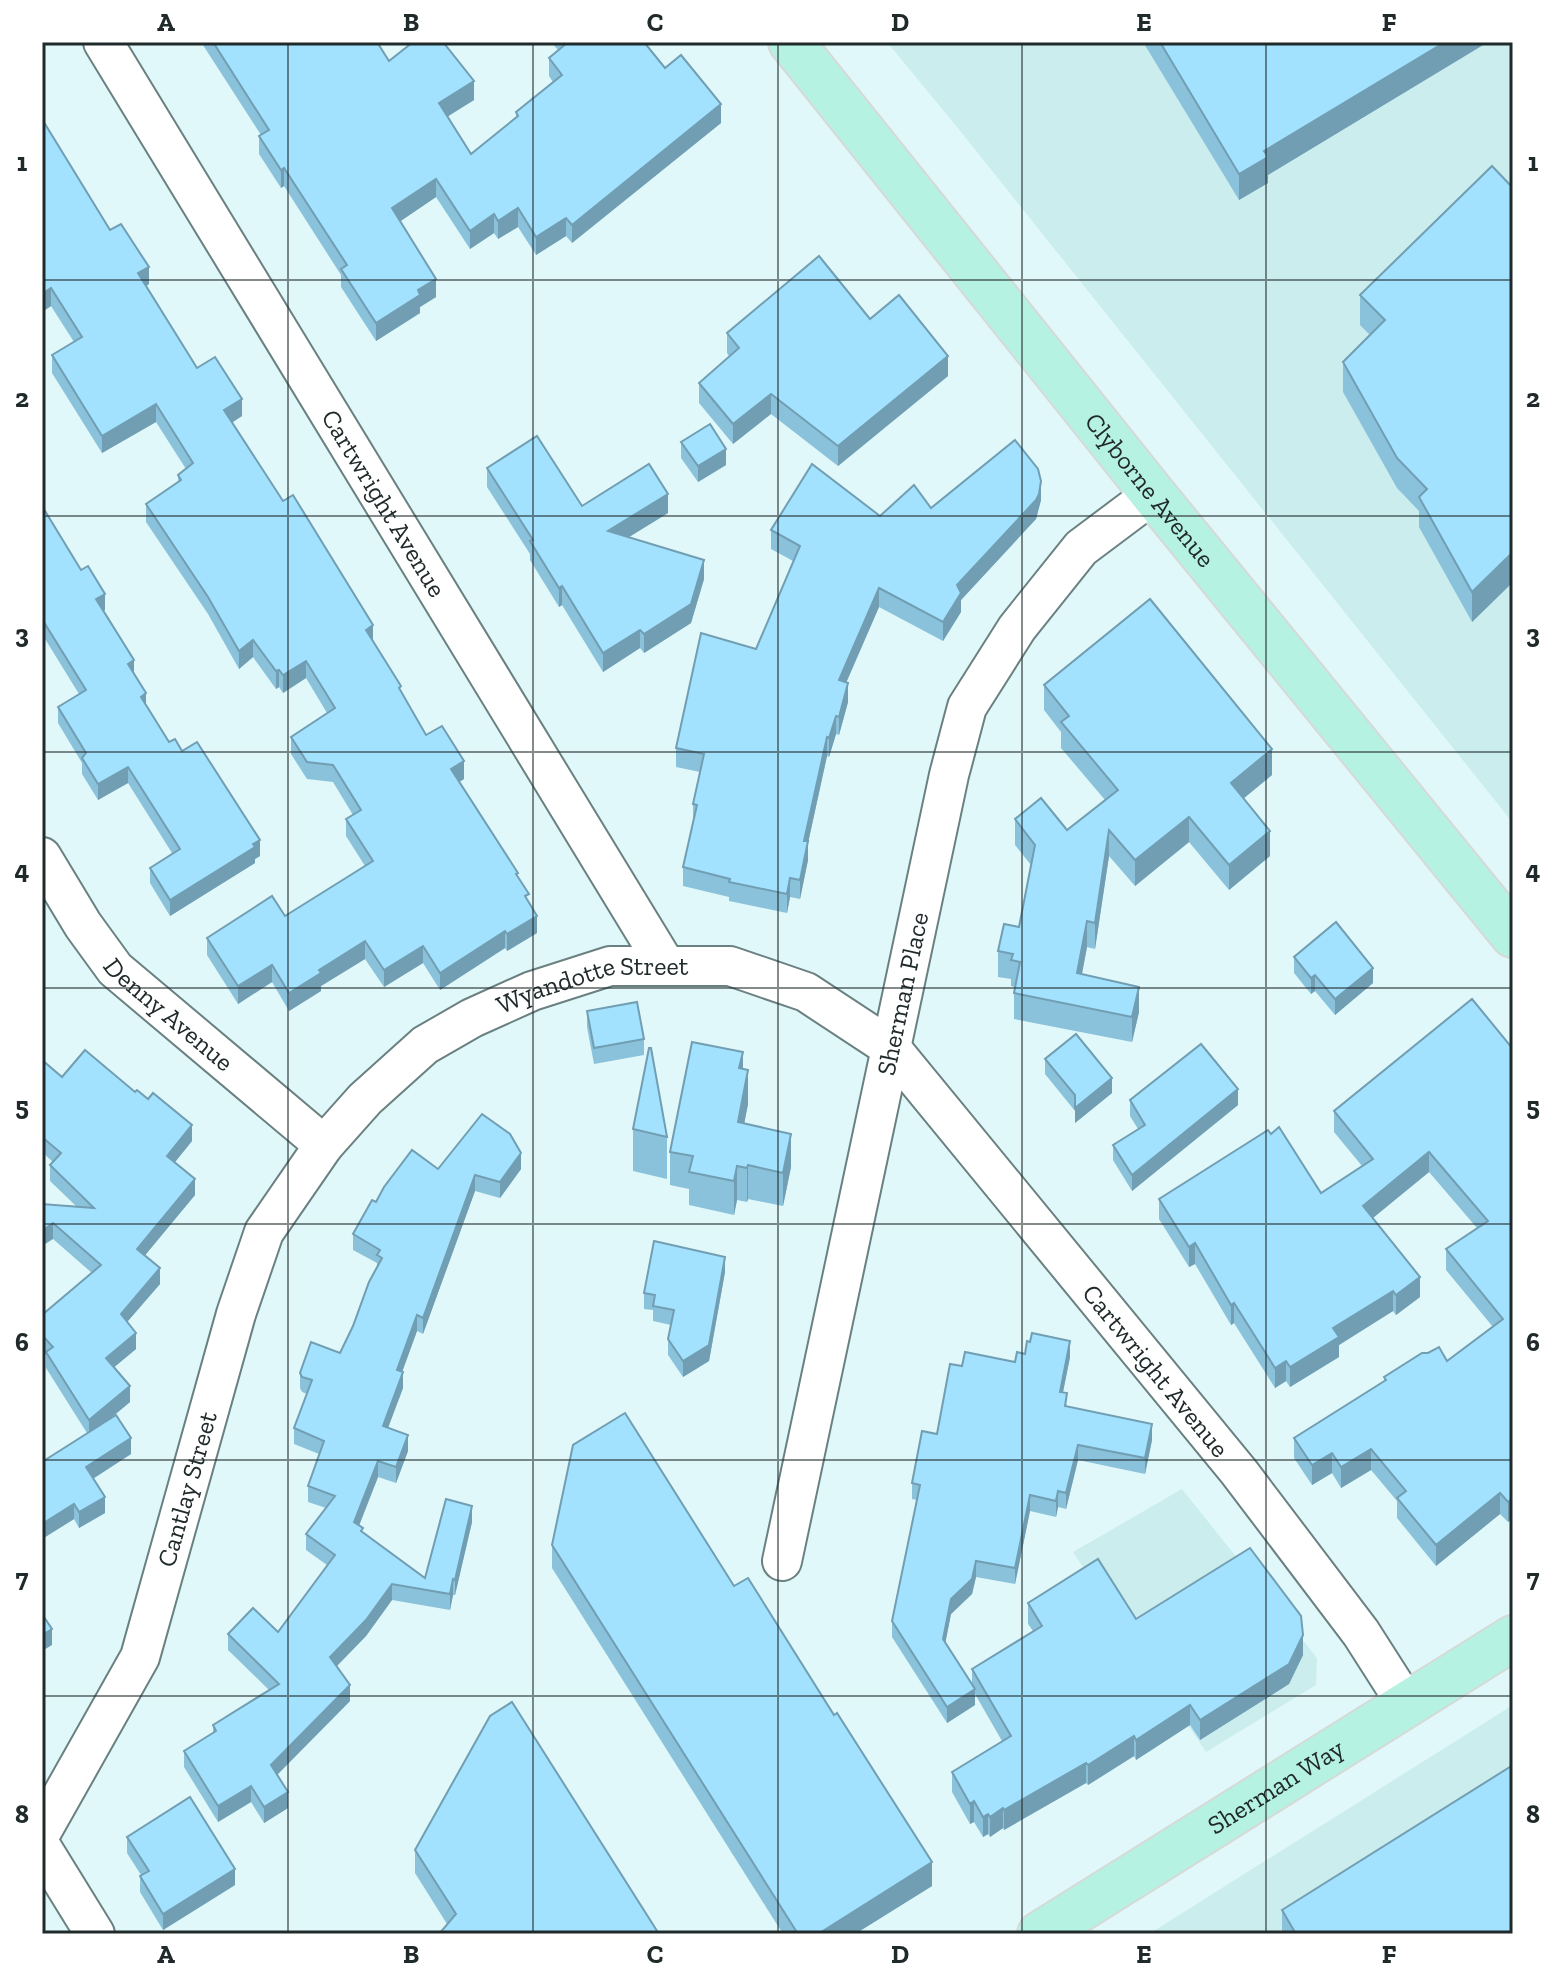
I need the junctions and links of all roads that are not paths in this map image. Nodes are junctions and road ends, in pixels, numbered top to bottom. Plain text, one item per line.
1 (103, 42) edge
2 (791, 42) edge
3 (1153, 494) junction
4 (42, 857) edge
5 (1513, 935) edge
6 (666, 966) junction
7 (891, 1048) junction
8 (324, 1145) junction
9 (782, 1561) dead end
10 (1513, 1638) edge
11 (1407, 1705) junction
12 (42, 1831) edge
13 (42, 1848) edge
14 (95, 1934) edge
15 (1040, 1934) edge

1 - 6 street, Cartwright Avenue
2 - 3 main road, Clyborne Avenue
3 - 5 main road, Clyborne Avenue
3 - 7 street, Sherman Place
4 - 8 street, Denny Avenue
6 - 7 street, Wyandotte Street
6 - 8 street, Wyandotte Street
7 - 9 street, Sherman Place
7 - 11 street, Cartwright Avenue
8 - 12 street, Cantlay Street
10 - 11 main road, Sherman Way
11 - 15 main road, Sherman Way
13 - 14 street

